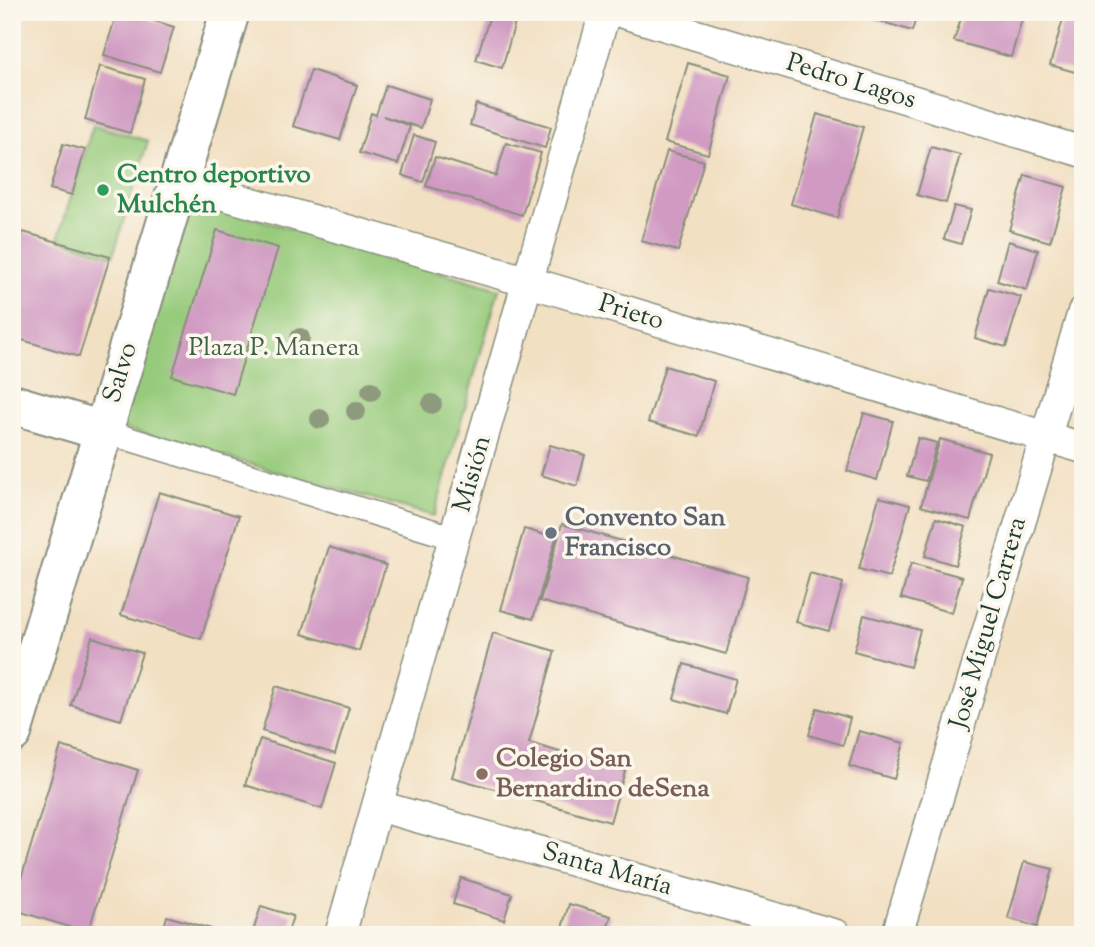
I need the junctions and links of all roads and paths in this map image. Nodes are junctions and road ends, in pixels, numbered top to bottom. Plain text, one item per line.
1 (230, 12) edge
2 (605, 12) edge
3 (620, 12) edge
4 (1083, 152) edge
5 (179, 181) junction
6 (529, 282) junction
7 (1083, 312) edge
8 (12, 404) edge
9 (103, 431) junction
10 (1044, 436) junction
11 (1083, 448) edge
12 (455, 538) junction
13 (12, 733) edge
14 (379, 806) junction
15 (340, 935) edge
16 (836, 935) edge
17 (897, 935) edge

1 - 5 main road, Salvo
2 - 6 street, Misión
3 - 4 street, Pedro Lagos
5 - 6 street, Prieto
5 - 9 main road, Salvo
6 - 10 street, Prieto
6 - 12 street, Misión
7 - 10 street, José Miguel Carrera
8 - 9 main road
9 - 12 street
9 - 13 main road, Salvo
10 - 11 street, Prieto
10 - 17 street, José Miguel Carrera
12 - 14 street, Misión
14 - 15 street, Misión
14 - 16 street, Santa María

